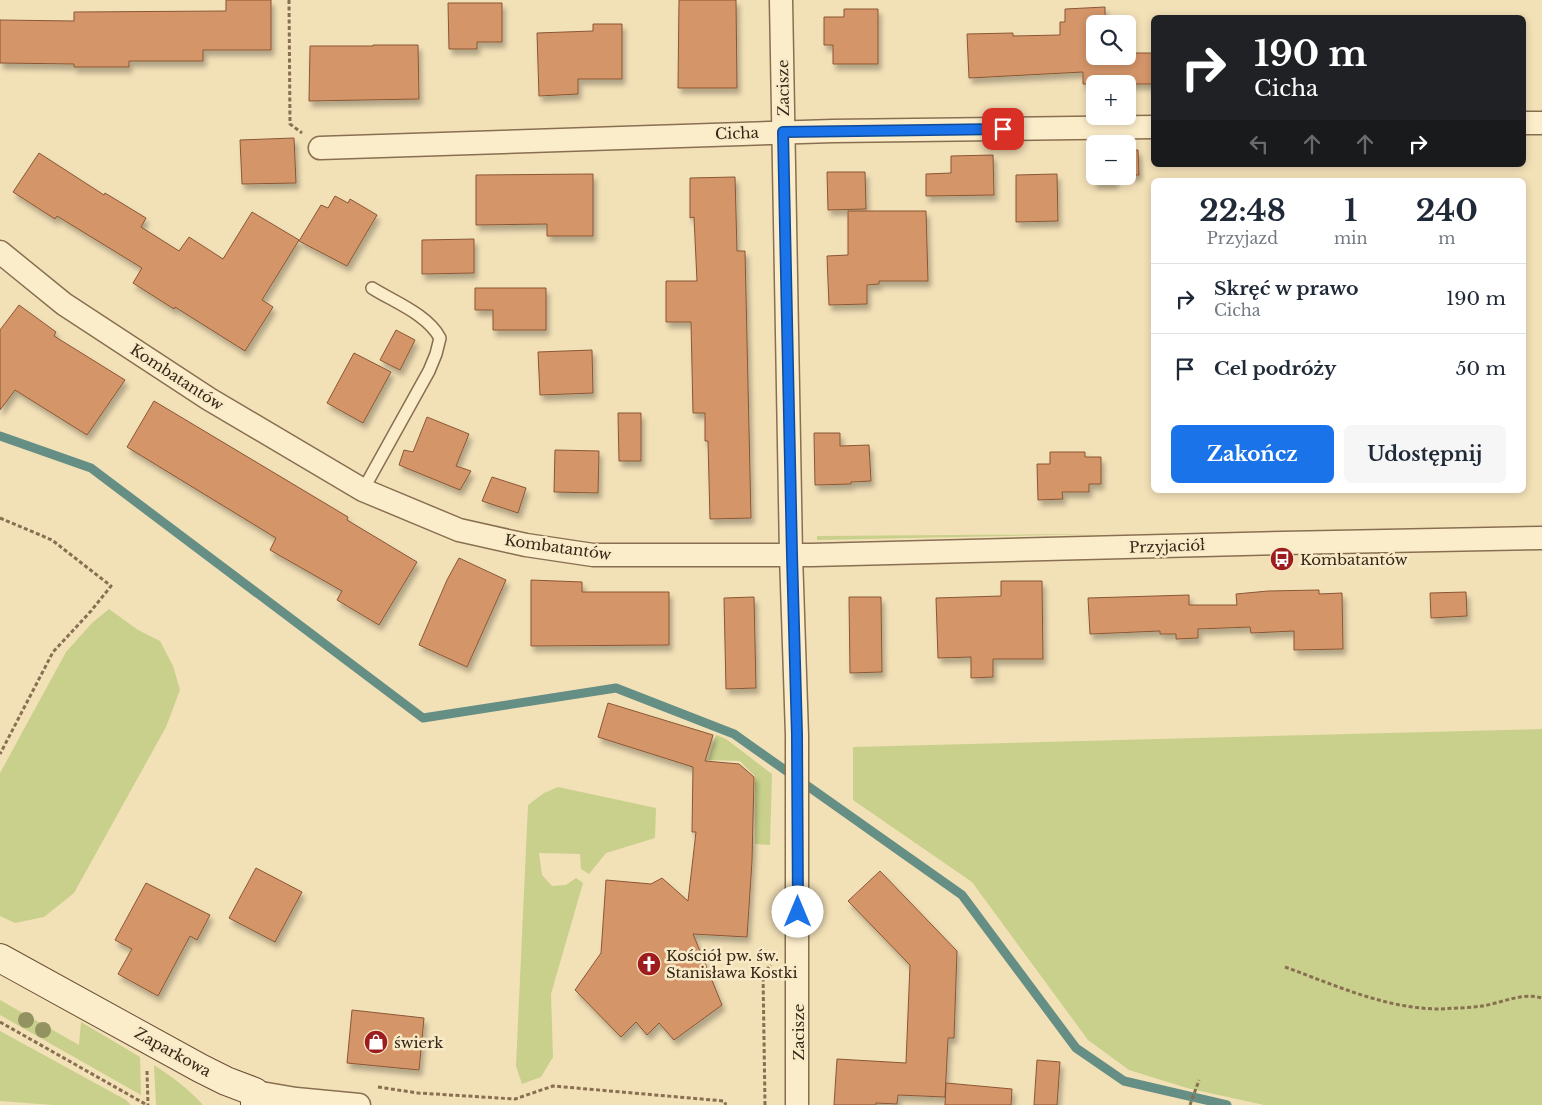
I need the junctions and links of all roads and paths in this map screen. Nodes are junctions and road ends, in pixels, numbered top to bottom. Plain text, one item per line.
1 (289, 0) edge
2 (781, 0) edge
3 (1526, 123) edge
4 (1542, 123) edge
5 (1151, 127) edge
6 (783, 132) junction
7 (320, 148) joint
8 (0, 252) edge
9 (372, 288) dead end
10 (363, 490) junction
11 (0, 518) edge
12 (1542, 538) edge
13 (792, 555) junction
14 (0, 754) edge
15 (0, 958) edge
16 (1285, 967) dead end
17 (1542, 998) edge
18 (0, 1022) edge
19 (1199, 1080) dead end
20 (364, 1096) edge
21 (255, 1098) edge
22 (147, 1105) edge
23 (726, 1105) edge
24 (797, 1105) edge
25 (1190, 1105) edge

1 - 7 path
2 - 6 street, Zacisze
3 - 4 street
5 - 6 street, Cicha
6 - 7 street, Cicha
6 - 13 street, Zacisze
8 - 10 street, Kombatantów
9 - 10 lane
10 - 13 street, Kombatantów
11 - 14 path
12 - 13 street, Przyjaciół
13 - 24 street, Zacisze
15 - 21 street, Zaparkowa
16 - 17 path
18 - 22 path
19 - 25 path
20 - 21 street, Zaparkowa
20 - 23 path

